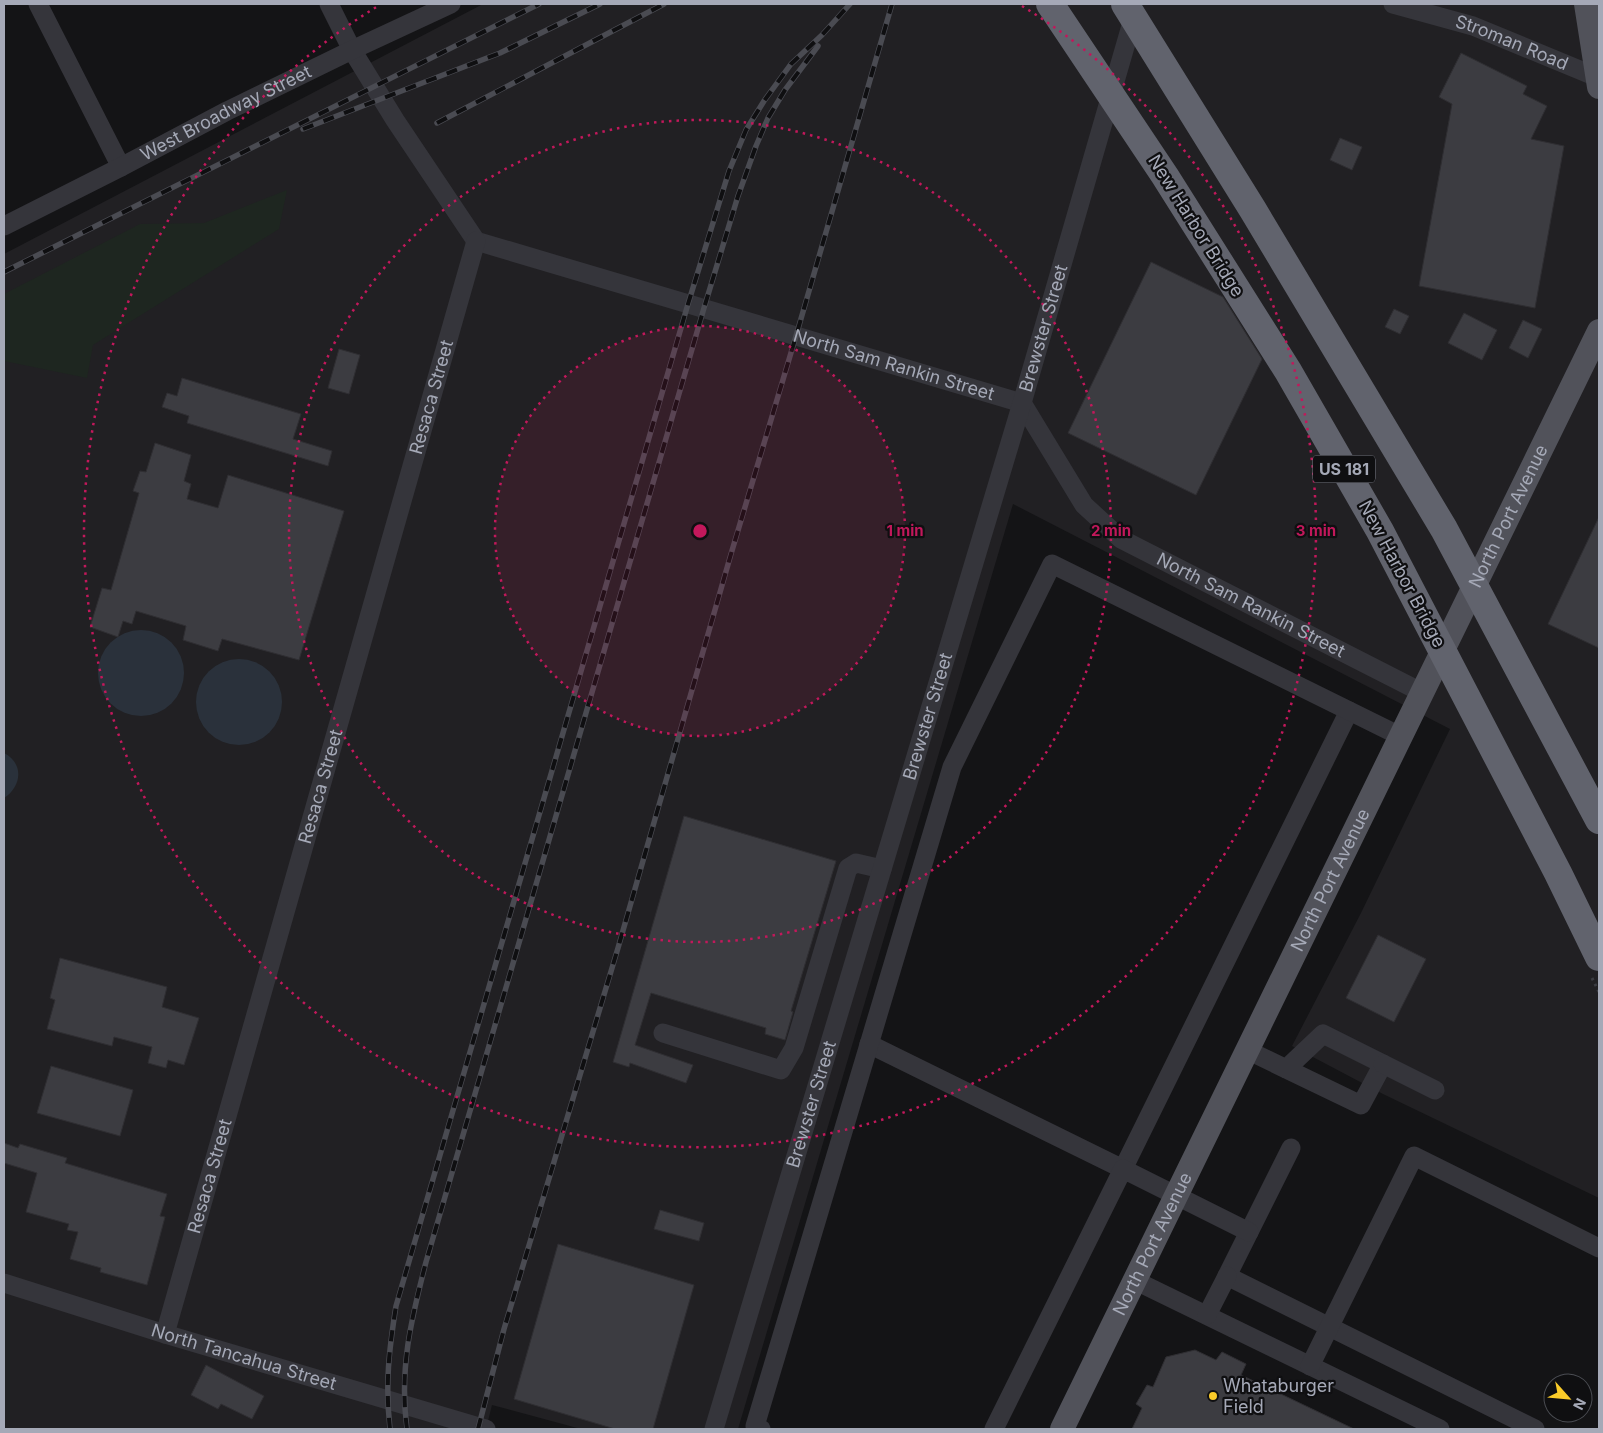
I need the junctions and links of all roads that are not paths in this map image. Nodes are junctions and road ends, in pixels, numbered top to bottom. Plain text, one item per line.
1 (38, 4) edge
2 (329, 4) edge
3 (450, 4) edge
4 (1050, 4) edge
5 (1124, 4) edge
6 (1137, 4) edge
7 (1394, 4) edge
8 (1587, 7) edge
9 (352, 50) junction
10 (1599, 81) edge
11 (121, 167) junction
12 (4, 226) edge
13 (476, 240) junction
14 (1597, 343) edge
15 (1022, 402) junction
16 (1422, 692) junction
17 (1349, 710) junction
18 (1400, 736) junction
19 (1599, 820) edge
20 (882, 869) junction
21 (1595, 966) edge
22 (663, 1033) dead end
23 (870, 1044) junction
24 (1247, 1050) junction
25 (1383, 1064) junction
26 (1286, 1069) junction
27 (1435, 1090) dead end
28 (1291, 1148) dead end
29 (1122, 1169) junction
30 (1176, 1195) junction
31 (1249, 1232) junction
32 (1599, 1248) edge
33 (1227, 1276) junction
34 (1134, 1280) junction
35 (4, 1284) edge
36 (1207, 1315) junction
37 (1330, 1327) junction
38 (165, 1334) junction
39 (1310, 1366) junction
40 (486, 1429) edge
41 (714, 1429) edge
42 (761, 1429) edge
43 (994, 1429) edge
44 (1062, 1429) edge
45 (1440, 1429) edge
46 (1535, 1429) edge

1 - 11 street
2 - 9 street
3 - 9 street, West Broadway Street
4 - 21 highway, New Harbor Bridge / US 181, bridge
5 - 19 highway, US 181, bridge
6 - 15 street, Brewster Street
7 - 10 street, Stroman Road
8 - 10 main road
9 - 11 street, West Broadway Street
9 - 13 street
11 - 12 street, West Broadway Street
13 - 15 street, North Sam Rankin Street
13 - 38 street, Resaca Street
14 - 16 main road, North Port Avenue
15 - 16 street, North Sam Rankin Street
15 - 20 street, Brewster Street
16 - 18 main road, North Port Avenue
17 - 18 street
17 - 23 street
17 - 29 street
18 - 24 main road, North Port Avenue
20 - 22 street
20 - 41 street, Brewster Street
23 - 29 street
23 - 42 street
24 - 26 street
24 - 30 main road, North Port Avenue
25 - 26 street
25 - 26 street
25 - 27 street
28 - 31 street
29 - 30 street
29 - 43 street
30 - 31 street
30 - 34 main road, North Port Avenue
31 - 33 street
32 - 37 street
33 - 36 street
33 - 37 street
34 - 36 street
34 - 44 main road, North Port Avenue
35 - 38 street, North Tancahua Street
36 - 39 street
37 - 39 street
37 - 46 street
38 - 40 street, North Tancahua Street
39 - 45 street

